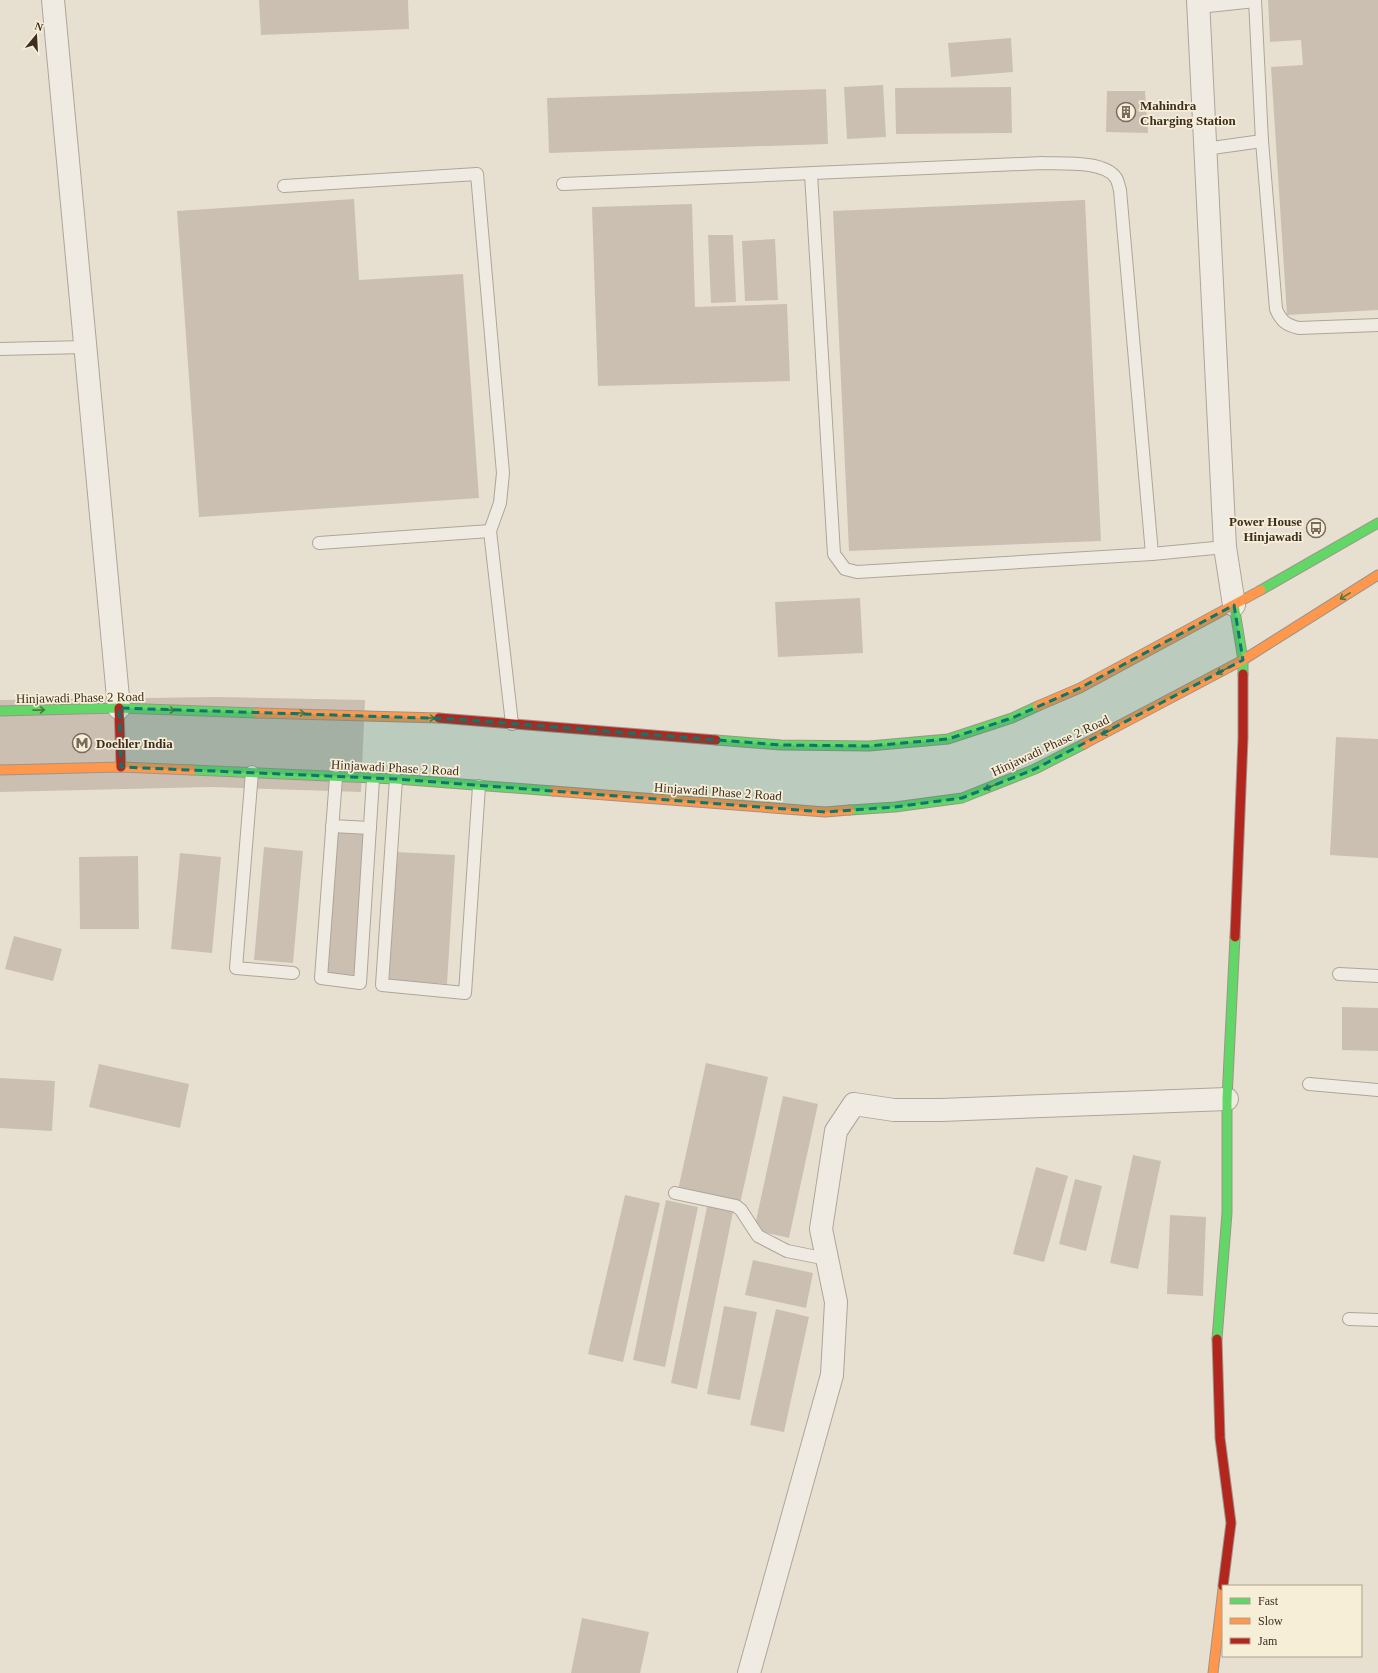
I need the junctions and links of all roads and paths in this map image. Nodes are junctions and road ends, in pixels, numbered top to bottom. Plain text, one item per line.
1 (53, 0) edge
2 (1255, 0) edge
3 (1199, 4) edge
4 (1262, 141) junction
5 (1205, 149) junction
6 (811, 174) junction
7 (563, 184) dead end
8 (284, 186) dead end
9 (1378, 325) edge
10 (85, 347) junction
11 (0, 349) edge
12 (1378, 523) edge
13 (490, 531) junction
14 (319, 543) dead end
15 (1225, 547) junction
16 (1152, 554) junction
17 (1378, 576) edge
18 (1234, 605) junction
19 (1243, 660) junction
20 (119, 708) junction
21 (0, 711) edge
22 (512, 724) junction
23 (121, 767) junction
24 (0, 770) edge
25 (252, 772) junction
26 (336, 777) junction
27 (373, 779) junction
28 (396, 779) junction
29 (478, 786) junction
30 (332, 826) junction
31 (370, 828) junction
32 (293, 973) dead end
33 (1339, 974) dead end
34 (1378, 976) edge
35 (1309, 1084) dead end
36 (1378, 1090) edge
37 (1227, 1099) junction
38 (675, 1193) dead end
39 (827, 1259) junction
40 (1349, 1319) dead end
41 (1378, 1320) edge
42 (1223, 1585) edge
43 (1222, 1597) edge
44 (749, 1673) edge
45 (1213, 1673) edge

1 - 10 street
2 - 3 lane
2 - 4 lane
3 - 5 street
4 - 5 lane
4 - 9 lane
5 - 15 street
6 - 7 lane
6 - 16 lane
6 - 16 lane
8 - 13 lane
10 - 11 lane
10 - 20 street
12 - 18 main road, Hinjawadi Phase 2 Road
13 - 14 lane
13 - 22 lane
15 - 16 lane
15 - 18 street
17 -> 19 main road, Hinjawadi Phase 2 Road
18 - 19 main road
18 - 22 main road, Hinjawadi Phase 2 Road
19 -> 29 main road, Hinjawadi Phase 2 Road
19 - 37 main road
21 -> 20 main road, Hinjawadi Phase 2 Road
20 -> 22 main road, Hinjawadi Phase 2 Road
20 - 23 main road
23 - 24 main road, Hinjawadi Phase 2 Road
23 - 25 main road, Hinjawadi Phase 2 Road
25 - 26 main road, Hinjawadi Phase 2 Road
25 - 32 lane
26 - 27 main road, Hinjawadi Phase 2 Road
26 - 30 lane
27 - 28 main road, Hinjawadi Phase 2 Road
27 - 31 lane
28 - 29 main road, Hinjawadi Phase 2 Road
28 - 29 lane
30 - 31 lane
30 - 31 lane
33 - 34 lane
35 - 36 lane
37 - 39 street
37 - 42 main road
38 - 39 lane
39 - 44 street
40 - 41 lane
43 - 45 main road

